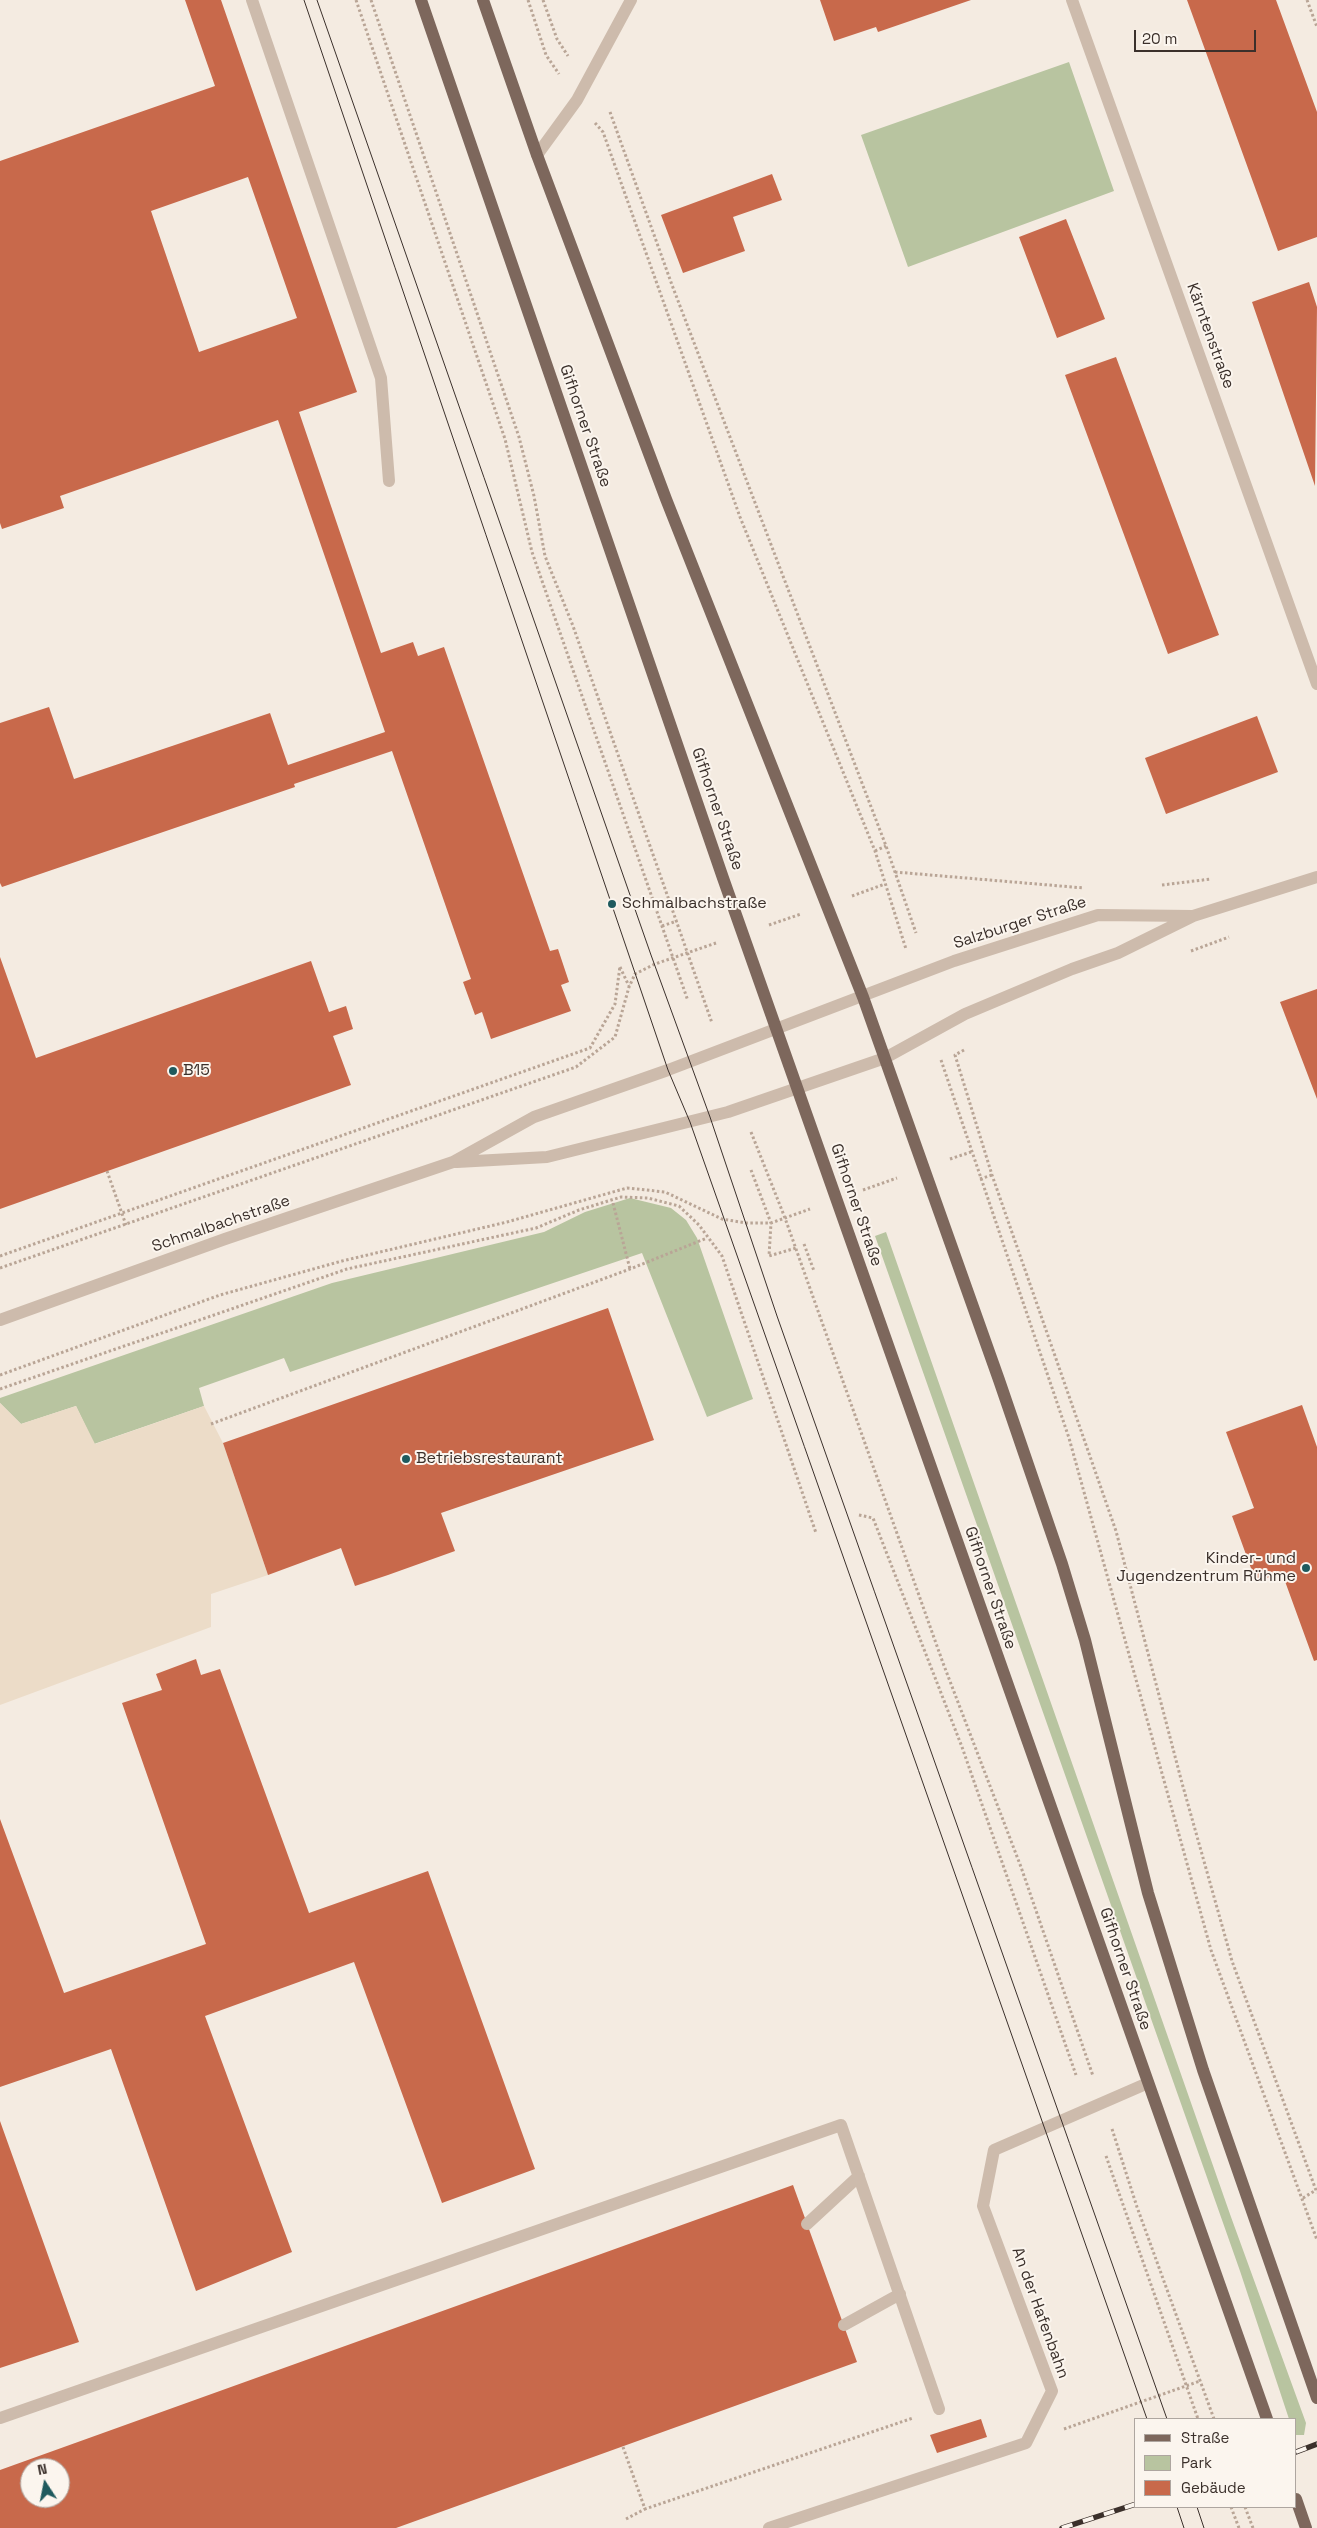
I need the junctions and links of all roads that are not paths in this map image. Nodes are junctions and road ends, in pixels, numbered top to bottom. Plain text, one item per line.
1 (252, 0) edge
2 (421, 0) edge
3 (483, 0) edge
4 (631, 0) edge
5 (1072, 0) edge
6 (537, 155) junction
7 (389, 481) dead end
8 (1317, 684) edge
9 (1317, 877) edge
10 (1193, 916) junction
11 (863, 997) junction
12 (776, 1027) junction
13 (885, 1058) junction
14 (799, 1089) junction
15 (453, 1162) junction
16 (0, 1320) edge
17 (1148, 2083) junction
18 (859, 2176) junction
19 (807, 2224) dead end
20 (900, 2294) junction
21 (844, 2325) dead end
22 (1317, 2398) edge
23 (939, 2409) road end
24 (0, 2418) edge
25 (1267, 2418) edge
26 (1297, 2502) edge
27 (769, 2528) edge
28 (1306, 2528) edge

1 - 7 street
2 - 12 main road, Gifhorner Straße
3 - 6 main road
4 - 6 street
5 - 8 street, Kärntenstraße
6 - 11 main road
9 - 10 street, Salzburger Straße
10 - 11 street, Salzburger Straße
10 - 13 street, Salzburger Straße
11 - 12 street, Schmalbachstraße
11 - 13 main road
12 - 14 main road, Gifhorner Straße
12 - 15 street, Schmalbachstraße
13 - 14 street, Schmalbachstraße
13 - 22 main road
14 - 15 street, Schmalbachstraße
14 - 17 main road, Gifhorner Straße
15 - 16 street, Schmalbachstraße
17 - 25 main road, Gifhorner Straße
17 - 27 street, An der Hafenbahn
18 - 19 street
18 - 20 street
18 - 24 street
20 - 21 street
20 - 23 street
26 - 28 main road

